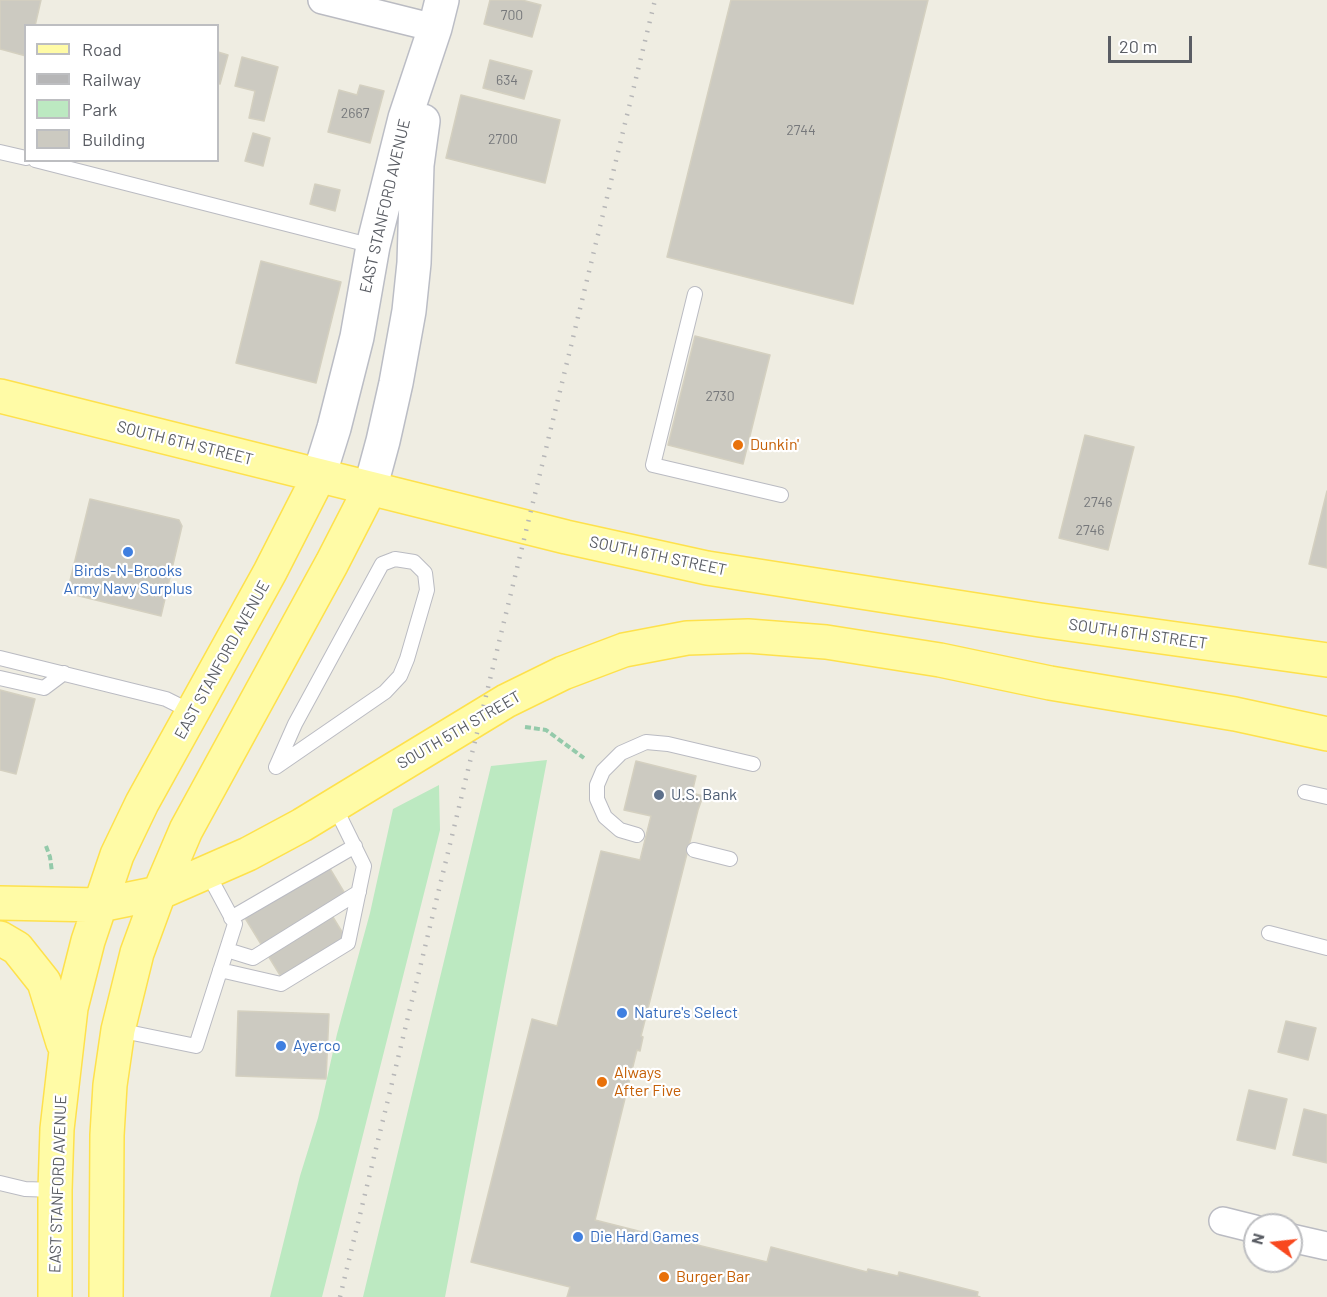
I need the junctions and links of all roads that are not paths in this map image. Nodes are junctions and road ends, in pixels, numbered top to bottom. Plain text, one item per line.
1 (322, 0) edge
2 (439, 14) edge
3 (0, 152) edge
4 (24, 158) edge
5 (43, 162) edge
6 (373, 246) junction
7 (695, 294) dead end
8 (0, 396) edge
9 (319, 476) junction
10 (369, 489) junction
11 (781, 495) dead end
12 (0, 658) edge
13 (1327, 660) edge
14 (64, 673) junction
15 (0, 678) edge
16 (192, 712) junction
17 (1327, 734) edge
18 (753, 764) dead end
19 (276, 767) joint
20 (1305, 792) dead end
21 (1326, 794) edge
22 (334, 805) junction
23 (637, 835) dead end
24 (355, 846) junction
25 (694, 850) dead end
26 (730, 859) dead end
27 (207, 872) junction
28 (359, 892) junction
29 (159, 893) junction
30 (0, 903) edge
31 (100, 905) junction
32 (231, 918) junction
33 (1269, 933) dead end
34 (0, 938) edge
35 (1327, 948) edge
36 (227, 950) junction
37 (220, 970) junction
38 (118, 1030) junction
39 (65, 1052) junction
40 (0, 1183) edge
41 (55, 1190) junction
42 (1223, 1221) dead end
43 (1243, 1226) edge
44 (1303, 1241) edge
45 (1327, 1246) edge
46 (55, 1297) edge
47 (106, 1297) edge

1 - 2 street
2 - 6 main road, EAST STANFORD AVENUE
2 - 10 main road, EAST STANFORD AVENUE
3 - 4 lane
5 - 6 lane
6 - 9 main road, EAST STANFORD AVENUE
7 - 11 lane
8 - 9 main road, SOUTH 6TH STREET
9 - 10 main road, SOUTH 6TH STREET
9 - 16 main road, EAST STANFORD AVENUE
10 - 13 main road, SOUTH 6TH STREET
10 - 29 main road, EAST STANFORD AVENUE
12 - 14 lane
14 - 15 lane
14 - 16 lane
16 - 31 main road, EAST STANFORD AVENUE
17 - 22 main road, SOUTH 5TH STREET
18 - 23 lane
19 - 19 lane
20 - 21 lane
22 - 24 lane
22 - 27 main road, SOUTH 5TH STREET
24 - 28 lane
24 - 32 lane
25 - 26 lane
27 - 29 main road, SOUTH 5TH STREET
27 - 32 lane
28 - 36 lane
28 - 37 lane
29 - 31 main road, SOUTH 5TH STREET
29 - 38 main road, EAST STANFORD AVENUE
30 - 31 main road, SOUTH 5TH STREET
31 - 39 main road, EAST STANFORD AVENUE
32 - 36 lane
33 - 35 lane
34 - 39 main road
36 - 37 lane
37 - 38 lane
38 - 47 main road, EAST STANFORD AVENUE
39 - 41 main road, EAST STANFORD AVENUE
40 - 41 lane
41 - 46 main road, EAST STANFORD AVENUE
42 - 43 street
44 - 45 street

